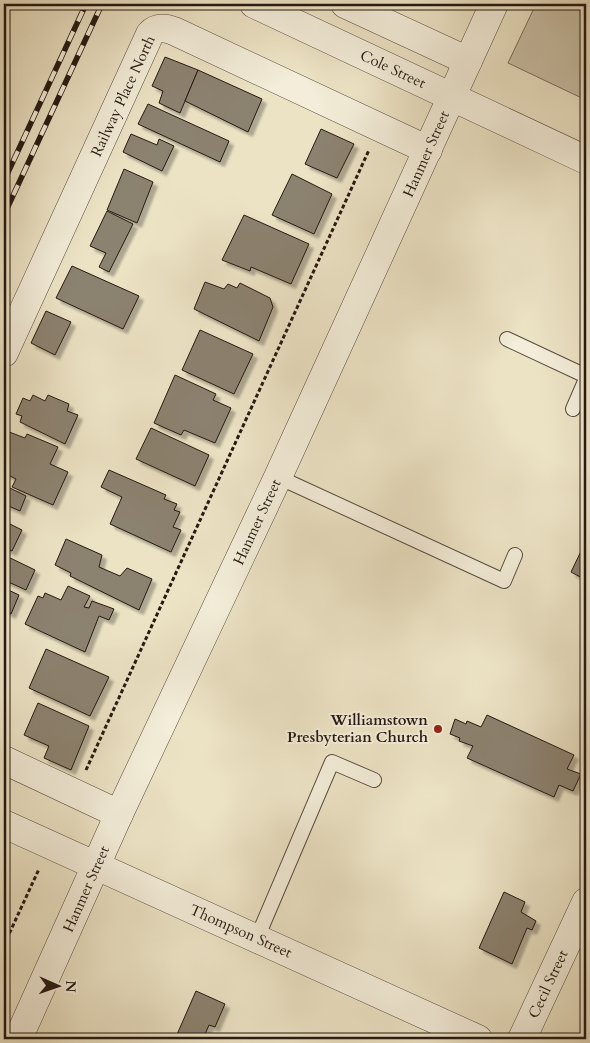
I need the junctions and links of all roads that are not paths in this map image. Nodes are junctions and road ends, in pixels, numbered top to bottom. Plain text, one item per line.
1 (254, 4) edge
2 (345, 4) edge
3 (494, 4) edge
4 (468, 61) junction
5 (451, 97) junction
6 (428, 150) junction
7 (586, 160) edge
8 (507, 339) dead end
9 (4, 353) edge
10 (586, 377) edge
11 (573, 409) dead end
12 (278, 477) junction
13 (515, 555) dead end
14 (4, 760) edge
15 (374, 780) dead end
16 (119, 814) junction
17 (4, 824) edge
18 (98, 866) junction
19 (586, 902) edge
20 (257, 938) junction
21 (18, 1039) edge
22 (478, 1039) edge
23 (522, 1039) edge

1 - 5 street, Cole Street
2 - 4 street
3 - 4 street, Hanmer Street
4 - 5 street, Hanmer Street
5 - 6 street, Hanmer Street
5 - 7 street, Cole Street
6 - 9 street, Railway Place North
6 - 12 street, Hanmer Street
8 - 10 lane
10 - 11 lane
12 - 13 lane
12 - 16 street, Hanmer Street
14 - 16 street
15 - 20 lane
16 - 18 street, Hanmer Street
17 - 18 street, Thompson Street
18 - 20 street, Thompson Street
18 - 21 street, Hanmer Street
19 - 23 street, Cecil Street
20 - 22 street, Thompson Street

